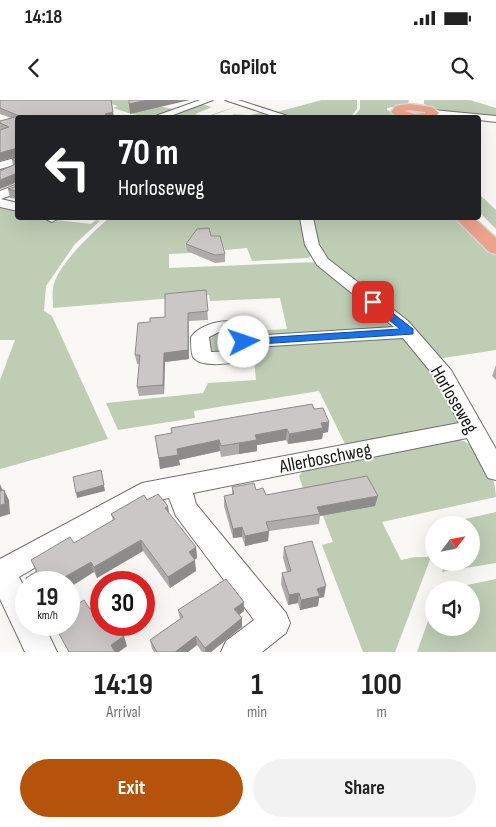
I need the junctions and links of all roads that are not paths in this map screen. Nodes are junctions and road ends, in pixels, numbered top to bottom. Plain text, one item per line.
1 (209, 100) edge
2 (228, 100) edge
3 (409, 110) edge
4 (424, 111) edge
5 (163, 115) edge
6 (280, 115) edge
7 (465, 115) edge
8 (481, 117) edge
9 (496, 118) edge
10 (15, 161) edge
11 (0, 166) edge
12 (15, 189) edge
13 (0, 196) edge
14 (0, 203) edge
15 (15, 206) edge
16 (481, 219) edge
17 (307, 220) edge
18 (466, 220) edge
19 (496, 233) edge
20 (496, 248) edge
21 (409, 332) junction
22 (244, 342) dead end
23 (472, 429) junction
24 (496, 471) edge
25 (178, 486) junction
26 (15, 599) edge
27 (33, 636) edge
28 (41, 652) edge
29 (237, 652) edge

1 - 5 street
2 - 6 street
3 - 4 main road
4 - 7 street
8 - 9 street
10 - 11 street
12 - 13 street
14 - 15 street
16 - 19 main road
17 - 21 street, Horloseweg
18 - 20 main road
21 - 22 street
21 - 23 street, Horloseweg
23 - 24 street, Horloseweg
23 - 25 street, Allerboschweg
25 - 26 street, Allerboschweg
25 - 29 street
27 - 28 street, Allerboschweg

